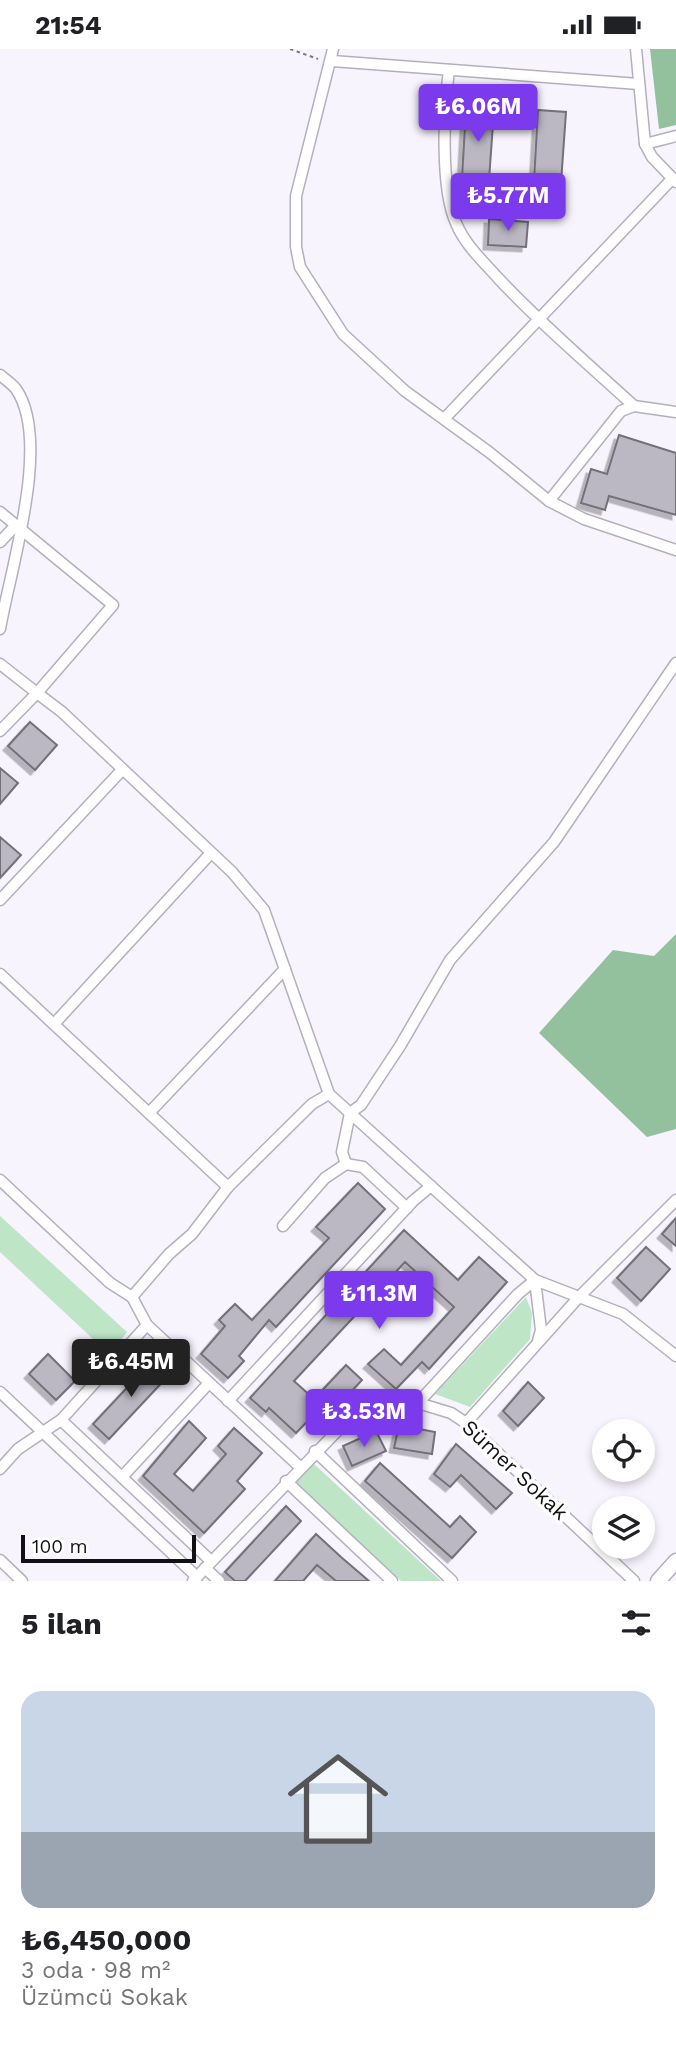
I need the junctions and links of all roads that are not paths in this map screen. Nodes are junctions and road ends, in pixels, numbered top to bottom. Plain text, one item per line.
1 (636, 49) edge
2 (332, 55) edge
3 (449, 70) junction
4 (639, 84) junction
5 (676, 136) edge
6 (645, 144) junction
7 (674, 180) edge
8 (540, 320) junction
9 (0, 375) edge
10 (634, 406) junction
11 (676, 412) edge
12 (444, 419) junction
13 (549, 501) junction
14 (0, 512) edge
15 (19, 528) junction
16 (0, 542) edge
17 (676, 550) edge
18 (0, 629) edge
19 (676, 663) edge
20 (0, 664) edge
21 (37, 693) junction
22 (0, 731) edge
23 (122, 770) junction
24 (211, 853) junction
25 (0, 900) edge
26 (285, 969) junction
27 (2, 980) edge
28 (54, 1024) junction
29 (328, 1094) junction
30 (149, 1113) junction
31 (350, 1113) junction
32 (346, 1164) junction
33 (0, 1180) edge
34 (228, 1187) junction
35 (431, 1187) junction
36 (676, 1200) edge
37 (407, 1208) junction
38 (283, 1226) dead end
39 (535, 1280) junction
40 (132, 1297) junction
41 (579, 1297) junction
42 (147, 1325) junction
43 (537, 1344) junction
44 (676, 1356) edge
45 (209, 1383) junction
46 (0, 1392) edge
47 (228, 1401) junction
48 (418, 1403) junction
49 (61, 1420) junction
50 (466, 1423) junction
51 (43, 1432) junction
52 (315, 1451) junction
53 (300, 1467) junction
54 (0, 1469) edge
55 (121, 1477) junction
56 (286, 1481) junction
57 (0, 1560) edge
58 (676, 1561) edge
59 (208, 1565) junction
60 (195, 1579) edge
61 (22, 1581) edge
62 (219, 1581) edge
63 (392, 1581) edge
64 (452, 1581) edge
65 (634, 1581) edge
66 (658, 1581) edge

1 - 4 street
2 - 3 street
2 - 12 street
3 - 4 street
3 - 8 street
4 - 6 street
5 - 6 street
6 - 7 street
7 - 8 street
8 - 10 street
8 - 12 street
9 - 15 street
10 - 11 street
10 - 13 street
12 - 13 street
13 - 17 street
14 - 15 street
15 - 16 street
15 - 18 street
15 - 21 street
19 - 31 street
20 - 21 street
21 - 22 street
21 - 23 street
23 - 24 street
23 - 25 street
24 - 26 street
24 - 28 street
26 - 29 street
26 - 30 street
27 - 28 street
28 - 30 street
29 - 31 street
29 - 34 street
30 - 34 street
31 - 32 street
31 - 35 street
32 - 37 street
32 - 38 street
33 - 40 street
34 - 40 street
35 - 37 street
35 - 39 street
36 - 41 street
37 - 47 street
39 - 41 street
39 - 43 street
39 - 48 street
40 - 42 street
41 - 43 street
41 - 44 street
42 - 45 street
42 - 49 street
43 - 50 street
45 - 47 street
45 - 55 street
46 - 51 street
47 - 53 street
48 - 50 street, Sümer Sokak
48 - 52 street, Sümer Sokak
49 - 51 street
49 - 55 street
50 - 65 street, Sümer Sokak
51 - 54 street
51 - 60 street
52 - 53 street, Sümer Sokak
52 - 64 street
53 - 56 street, Sümer Sokak
55 - 59 street
56 - 59 street, Sümer Sokak
56 - 63 street
57 - 61 street
58 - 66 street
59 - 60 street, Sümer Sokak
59 - 62 street

